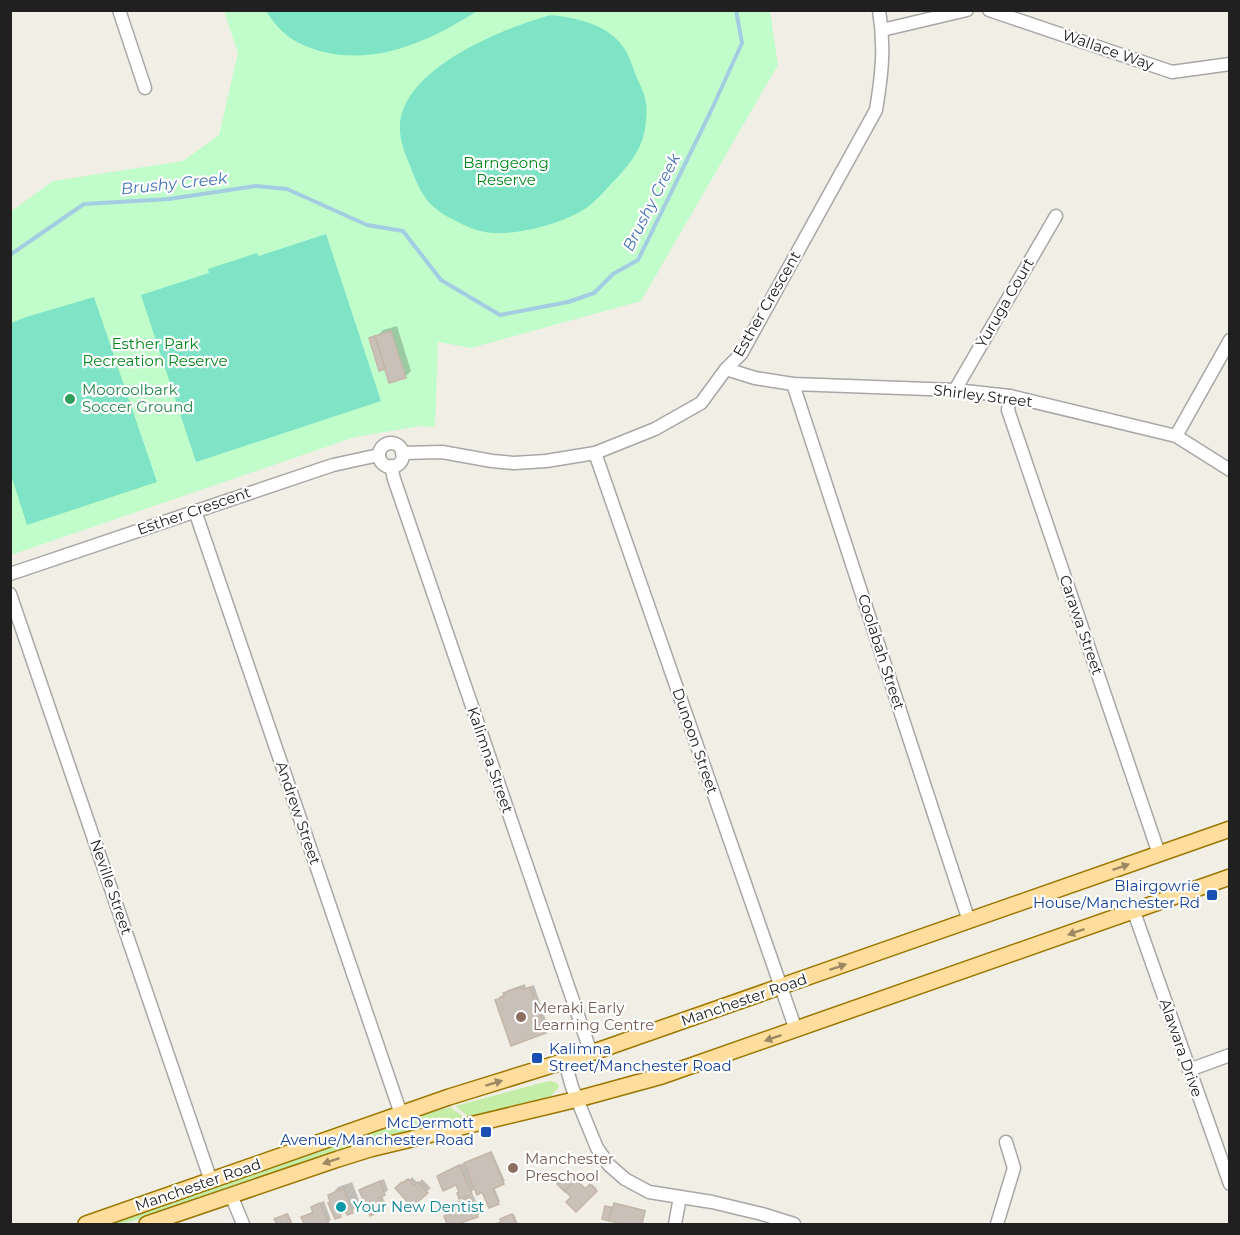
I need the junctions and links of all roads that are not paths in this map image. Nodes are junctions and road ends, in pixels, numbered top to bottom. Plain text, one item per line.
1 (119, 10) edge
2 (879, 10) edge
3 (967, 10) edge
4 (989, 10) edge
5 (882, 30) junction
6 (1230, 64) edge
7 (145, 88) dead end
8 (1056, 216) dead end
9 (1230, 340) edge
10 (726, 369) junction
11 (793, 384) junction
12 (955, 390) junction
13 (1010, 396) junction
14 (1176, 436) junction
15 (402, 453) junction
16 (595, 453) junction
17 (379, 455) junction
18 (391, 466) junction
19 (1230, 470) edge
20 (195, 511) junction
21 (10, 574) edge
22 (10, 594) edge
23 (1230, 829) edge
24 (1159, 854) junction
25 (1230, 877) edge
26 (1134, 912) junction
27 (969, 921) junction
28 (780, 987) junction
29 (796, 1030) junction
30 (591, 1053) junction
31 (1230, 1055) edge
32 (565, 1062) junction
33 (1189, 1070) junction
34 (578, 1099) junction
35 (401, 1114) junction
36 (1006, 1142) dead end
37 (211, 1181) junction
38 (1230, 1184) edge
39 (231, 1195) junction
40 (680, 1197) junction
41 (86, 1224) edge
42 (147, 1224) edge
43 (243, 1224) edge
44 (675, 1224) edge
45 (794, 1224) edge
46 (997, 1224) edge

1 - 7 street
2 - 5 street, Esther Crescent
3 - 5 street
4 - 6 street, Wallace Way
5 - 10 street, Esther Crescent
8 - 12 street, Yuruga Court
9 - 14 street
10 - 11 street, Shirley Street
10 - 16 street, Esther Crescent
11 - 12 street, Shirley Street
11 - 27 street, Coolabah Street
12 - 13 street, Shirley Street
13 - 14 street, Shirley Street
13 - 24 street, Carawa Street
14 - 19 street, Shirley Street
15 - 16 street, Esther Crescent
15 - 17 street
15 - 18 street
16 - 28 street, Dunoon Street
17 - 18 street
17 - 20 street, Esther Crescent
18 - 30 street, Kalimna Street
20 - 21 street, Esther Crescent
20 - 35 street, Andrew Street
22 - 37 street, Neville Street
23 - 24 main road, Manchester Road
27 -> 24 main road, Manchester Road
25 - 26 main road, Manchester Road
26 -> 29 main road, Manchester Road
26 - 33 street, Alawara Drive
28 -> 27 main road, Manchester Road
28 - 29 street, Dunoon Street
28 - 30 main road, Manchester Road
29 -> 34 main road, Manchester Road
30 - 32 main road, Manchester Road
31 - 33 street
32 - 34 street
35 -> 32 main road, Manchester Road
33 - 38 street, Alawara Drive
34 -> 39 main road, Manchester Road
34 - 40 street
35 - 37 main road, Manchester Road
36 - 46 street
37 - 41 main road, Manchester Road
39 - 42 main road, Manchester Road
39 - 43 street
40 - 44 street
40 - 45 street

